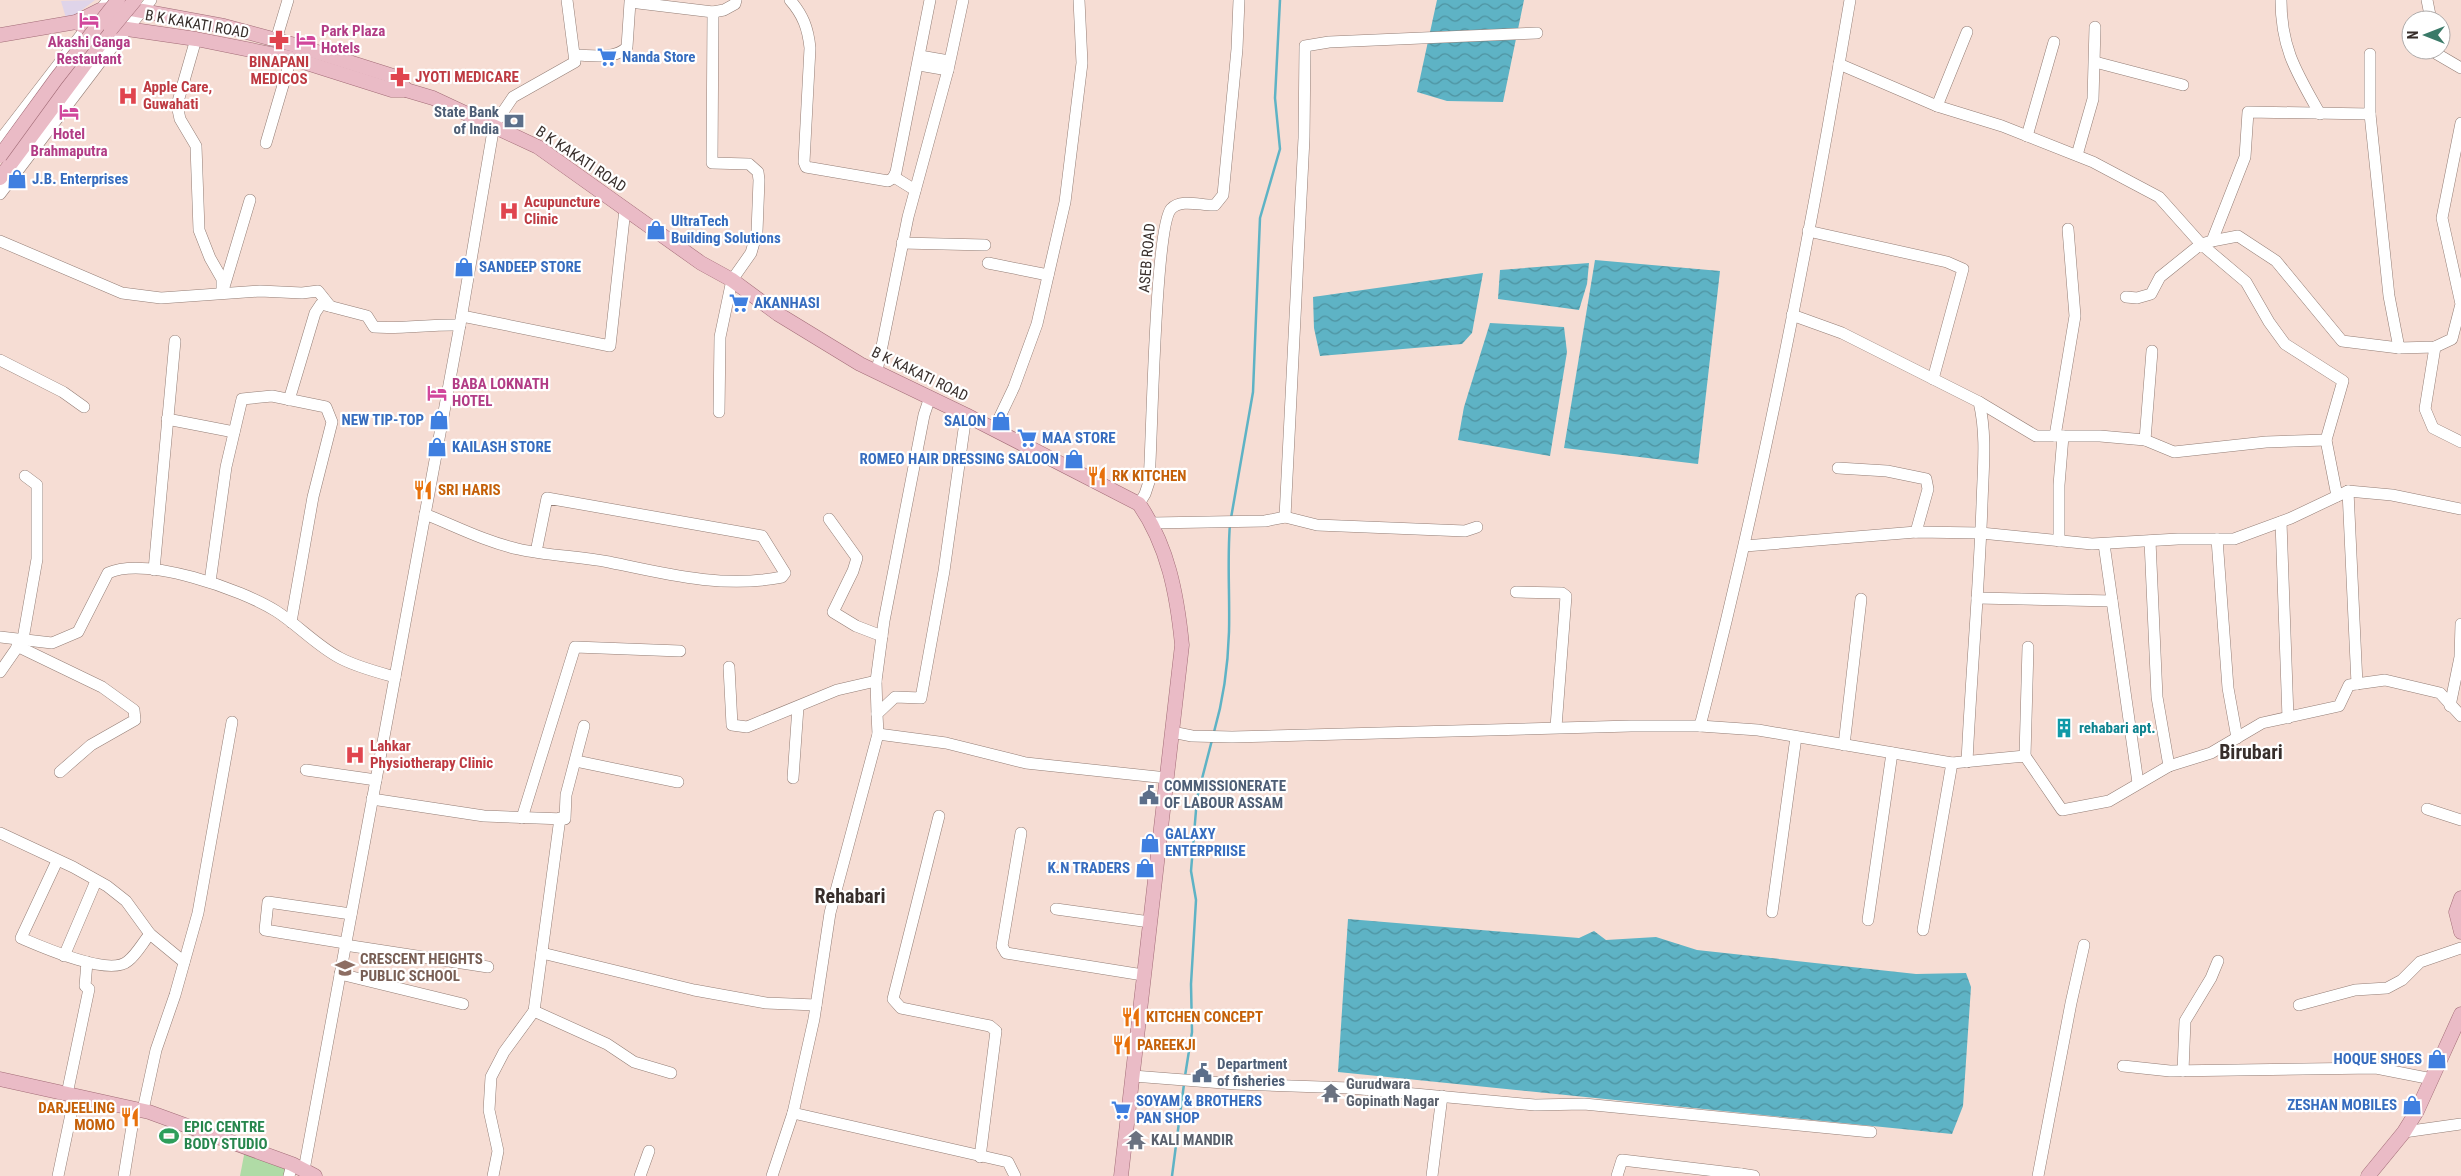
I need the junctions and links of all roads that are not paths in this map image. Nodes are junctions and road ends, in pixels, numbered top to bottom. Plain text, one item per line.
1 (118, 0) edge
2 (288, 0) edge
3 (568, 0) edge
4 (736, 0) edge
5 (790, 0) edge
6 (930, 0) edge
7 (963, 0) edge
8 (1080, 0) edge
9 (1239, 0) edge
10 (1850, 0) edge
11 (2280, 0) edge
12 (630, 1) edge
13 (142, 2) edge
14 (104, 5) edge
15 (713, 12) junction
16 (82, 25) junction
17 (2096, 27) dead end
18 (126, 29) junction
19 (1967, 32) dead end
20 (1537, 33) dead end
21 (0, 34) edge
22 (196, 39) junction
23 (276, 40) junction
24 (2054, 42) dead end
25 (2370, 54) dead end
26 (574, 55) junction
27 (291, 58) junction
28 (2447, 60) edge
29 (919, 61) junction
30 (2095, 62) junction
31 (1839, 64) junction
32 (948, 66) junction
33 (2461, 68) edge
34 (2183, 85) dead end
35 (406, 90) junction
36 (1937, 106) junction
37 (2320, 114) junction
38 (2370, 114) junction
39 (2461, 123) edge
40 (494, 125) junction
41 (2027, 136) junction
42 (0, 140) edge
43 (266, 143) dead end
44 (0, 156) edge
45 (2077, 156) junction
46 (895, 174) junction
47 (0, 178) edge
48 (916, 186) junction
49 (0, 194) edge
50 (250, 200) dead end
51 (625, 209) junction
52 (2068, 229) dead end
53 (1808, 231) junction
54 (0, 241) edge
55 (2207, 242) junction
56 (902, 243) junction
57 (985, 245) dead end
58 (988, 263) dead end
59 (1048, 275) junction
60 (732, 280) junction
61 (222, 293) junction
62 (2126, 297) dead end
63 (330, 306) junction
64 (1792, 315) junction
65 (461, 321) junction
66 (175, 342) dead end
67 (2399, 348) junction
68 (2435, 348) junction
69 (2152, 351) dead end
70 (0, 360) edge
71 (876, 371) junction
72 (1933, 378) junction
73 (930, 397) junction
74 (289, 400) junction
75 (1979, 402) junction
76 (84, 407) dead end
77 (719, 412) dead end
78 (966, 415) junction
79 (168, 419) junction
80 (994, 429) junction
81 (234, 432) junction
82 (2059, 436) junction
83 (2145, 440) junction
84 (2326, 440) junction
85 (2461, 442) edge
86 (1838, 468) dead end
87 (25, 476) dead end
88 (2348, 490) junction
89 (2336, 496) junction
90 (1139, 504) junction
91 (2461, 509) edge
92 (425, 514) junction
93 (1285, 517) junction
94 (829, 519) dead end
95 (2281, 522) junction
96 (1152, 523) junction
97 (1476, 527) dead end
98 (1916, 532) junction
99 (1981, 533) junction
100 (2217, 539) junction
101 (2059, 541) junction
102 (2150, 541) junction
103 (2104, 544) junction
104 (1745, 546) junction
105 (536, 552) junction
106 (154, 570) junction
107 (210, 582) junction
108 (1516, 592) dead end
109 (1977, 598) junction
110 (1861, 600) dead end
111 (2112, 601) junction
112 (291, 622) junction
113 (2461, 624) edge
114 (882, 636) junction
115 (0, 637) edge
116 (20, 642) junction
117 (2028, 647) dead end
118 (680, 651) dead end
119 (2460, 657) edge
120 (729, 667) dead end
121 (0, 672) edge
122 (395, 678) junction
123 (876, 681) junction
124 (2357, 684) junction
125 (2450, 706) junction
126 (798, 707) junction
127 (877, 714) junction
128 (2461, 716) edge
129 (2288, 718) junction
130 (232, 722) dead end
131 (584, 726) dead end
132 (1700, 726) junction
133 (1556, 727) junction
134 (1172, 732) junction
135 (878, 734) junction
136 (1796, 737) junction
137 (2237, 738) junction
138 (1844, 745) junction
139 (1892, 753) junction
140 (2025, 756) junction
141 (576, 761) junction
142 (1967, 762) junction
143 (1952, 763) junction
144 (2169, 766) junction
145 (306, 770) dead end
146 (60, 772) dead end
147 (794, 778) dead end
148 (1167, 778) junction
149 (376, 780) junction
150 (678, 782) dead end
151 (2138, 784) junction
152 (372, 799) junction
153 (2427, 810) dead end
154 (939, 816) dead end
155 (522, 818) junction
156 (560, 818) junction
157 (2461, 820) edge
158 (0, 833) edge
159 (1021, 833) dead end
160 (57, 861) junction
161 (96, 881) junction
162 (2461, 898) edge
163 (1056, 909) dead end
164 (1772, 912) dead end
165 (351, 914) junction
166 (1868, 920) dead end
167 (1150, 922) junction
168 (1923, 930) dead end
169 (2461, 932) edge
170 (150, 934) junction
171 (345, 944) junction
172 (2084, 945) dead end
173 (2461, 948) edge
174 (542, 954) junction
175 (64, 956) junction
176 (2218, 961) dead end
177 (87, 962) junction
178 (184, 962) junction
179 (488, 967) dead end
180 (340, 974) junction
181 (1143, 975) junction
182 (463, 1004) dead end
183 (2299, 1004) dead end
184 (816, 1005) junction
185 (534, 1010) junction
186 (2461, 1014) edge
187 (2123, 1066) dead end
188 (2183, 1071) junction
189 (671, 1073) dead end
190 (1133, 1076) junction
191 (0, 1079) edge
192 (2432, 1079) junction
193 (71, 1094) junction
194 (1442, 1096) junction
195 (139, 1109) junction
196 (793, 1114) junction
197 (2461, 1124) edge
198 (1871, 1132) dead end
199 (2404, 1132) junction
200 (649, 1150) dead end
201 (980, 1157) junction
202 (300, 1171) edge
203 (1741, 1175) edge
204 (58, 1176) edge
205 (124, 1176) edge
206 (493, 1176) edge
207 (640, 1176) edge
208 (772, 1176) edge
209 (1014, 1176) edge
210 (1122, 1176) edge
211 (1432, 1176) edge
212 (1617, 1176) edge
213 (1754, 1176) edge
214 (2038, 1176) edge
215 (2368, 1176) edge

1 - 44 main road, bridge
2 - 23 street
3 - 26 street
4 - 15 street
5 - 46 street
6 - 29 street
7 - 32 street
8 - 59 street
9 - 90 street, ASEB ROAD
10 - 31 street
11 - 37 street
12 - 15 street
12 - 26 street
13 - 14 main road
13 - 18 street
13 - 23 main road
13 - 47 main road, bridge
14 - 16 main road
15 - 60 street
16 - 18 main road, B K KAKATI ROAD
16 - 21 main road
16 - 42 street
17 - 30 street
18 - 22 main road, B K KAKATI ROAD
18 - 49 street
19 - 36 street
20 - 93 street
22 - 27 main road, B K KAKATI ROAD
22 - 61 street
23 - 35 main road
24 - 41 street
25 - 38 street
26 - 40 street
27 - 35 main road, B K KAKATI ROAD
27 - 43 street
28 - 33 street
29 - 32 street
29 - 46 street
30 - 34 street
30 - 45 street
31 - 36 street
31 - 53 street
32 - 48 street
35 - 40 main road, B K KAKATI ROAD
36 - 41 street
37 - 38 street
37 - 55 street
38 - 67 street
39 - 68 street
40 - 51 main road, B K KAKATI ROAD
40 - 65 street
41 - 45 street
45 - 55 street
46 - 48 street
48 - 56 street
50 - 61 street
51 - 60 main road, B K KAKATI ROAD
51 - 65 street
52 - 82 street
53 - 64 street
53 - 72 street
54 - 61 street
55 - 62 street
55 - 67 street
55 - 84 street
56 - 57 street
56 - 71 street
58 - 59 street
59 - 80 street
60 - 71 main road, B K KAKATI ROAD
60 - 77 street
61 - 63 street
63 - 65 street
63 - 74 street
64 - 72 street
64 - 104 street
65 - 92 street
66 - 79 street
67 - 68 street
68 - 85 street
69 - 83 street
70 - 76 street
71 - 73 main road, B K KAKATI ROAD
72 - 75 street
73 - 78 main road, B K KAKATI ROAD
73 - 114 street
74 - 81 street
74 - 112 street
75 - 82 street
75 - 99 street
78 - 80 main road, B K KAKATI ROAD
78 - 127 street
79 - 81 street
79 - 106 street
80 - 90 main road, B K KAKATI ROAD
81 - 107 street
82 - 83 street
82 - 101 street
83 - 84 street
84 - 89 street
86 - 98 street
87 - 116 street
88 - 89 street
88 - 91 street
88 - 124 street
89 - 95 street
90 - 96 main road
92 - 105 street
92 - 122 street
93 - 96 street
93 - 97 street
94 - 114 street
95 - 100 street
95 - 129 street
96 - 134 main road
98 - 99 street
98 - 104 street
99 - 101 street
99 - 109 street
100 - 102 street
100 - 137 street
101 - 103 street
102 - 103 street
102 - 144 street
103 - 111 street
104 - 132 street
105 - 105 street
106 - 107 street
106 - 116 street
107 - 112 street
108 - 133 street
109 - 111 street
109 - 142 street
110 - 138 street
111 - 151 street
112 - 122 street
113 - 119 street
114 - 123 street
115 - 116 street
116 - 121 street
116 - 146 street
117 - 140 street
118 - 155 street
119 - 125 street
120 - 126 street
122 - 149 street
123 - 126 street
123 - 127 street
124 - 125 street
124 - 129 street
125 - 128 street
126 - 147 street
127 - 135 street
129 - 137 street
130 - 178 street
131 - 141 street
132 - 133 street
132 - 136 street
133 - 134 street
134 - 148 main road
135 - 148 street
135 - 184 street
136 - 138 street
136 - 164 street
137 - 144 street
138 - 139 street
139 - 143 street
139 - 166 street
140 - 142 street
140 - 151 street
141 - 150 street
141 - 156 street
142 - 143 street
143 - 168 street
144 - 151 street
145 - 149 street
148 - 167 main road
149 - 152 street
152 - 155 street
152 - 165 street
153 - 157 street
154 - 201 street
155 - 156 street
156 - 174 street
158 - 160 street
159 - 181 street
160 - 161 street
160 - 175 street
161 - 170 street
161 - 175 street
162 - 169 main road
163 - 167 street
165 - 171 street
165 - 171 street
167 - 181 main road
170 - 177 street
170 - 178 street
171 - 179 street
171 - 180 street
172 - 214 street
173 - 183 street
174 - 184 street
174 - 185 street
175 - 177 street
176 - 188 street
177 - 193 street
178 - 195 street
180 - 182 street
180 - 202 street
181 - 190 main road
184 - 196 street
185 - 189 street
185 - 206 street
186 - 192 main road
187 - 188 street
188 - 192 street
190 - 194 street
190 - 210 main road
191 - 193 main road
192 - 199 main road
193 - 195 main road
193 - 204 street
194 - 198 street
194 - 211 street
195 - 202 main road
195 - 205 street
196 - 201 street
196 - 208 street
197 - 199 street
199 - 215 main road
200 - 207 street
201 - 209 street
203 - 212 street
203 - 213 street

